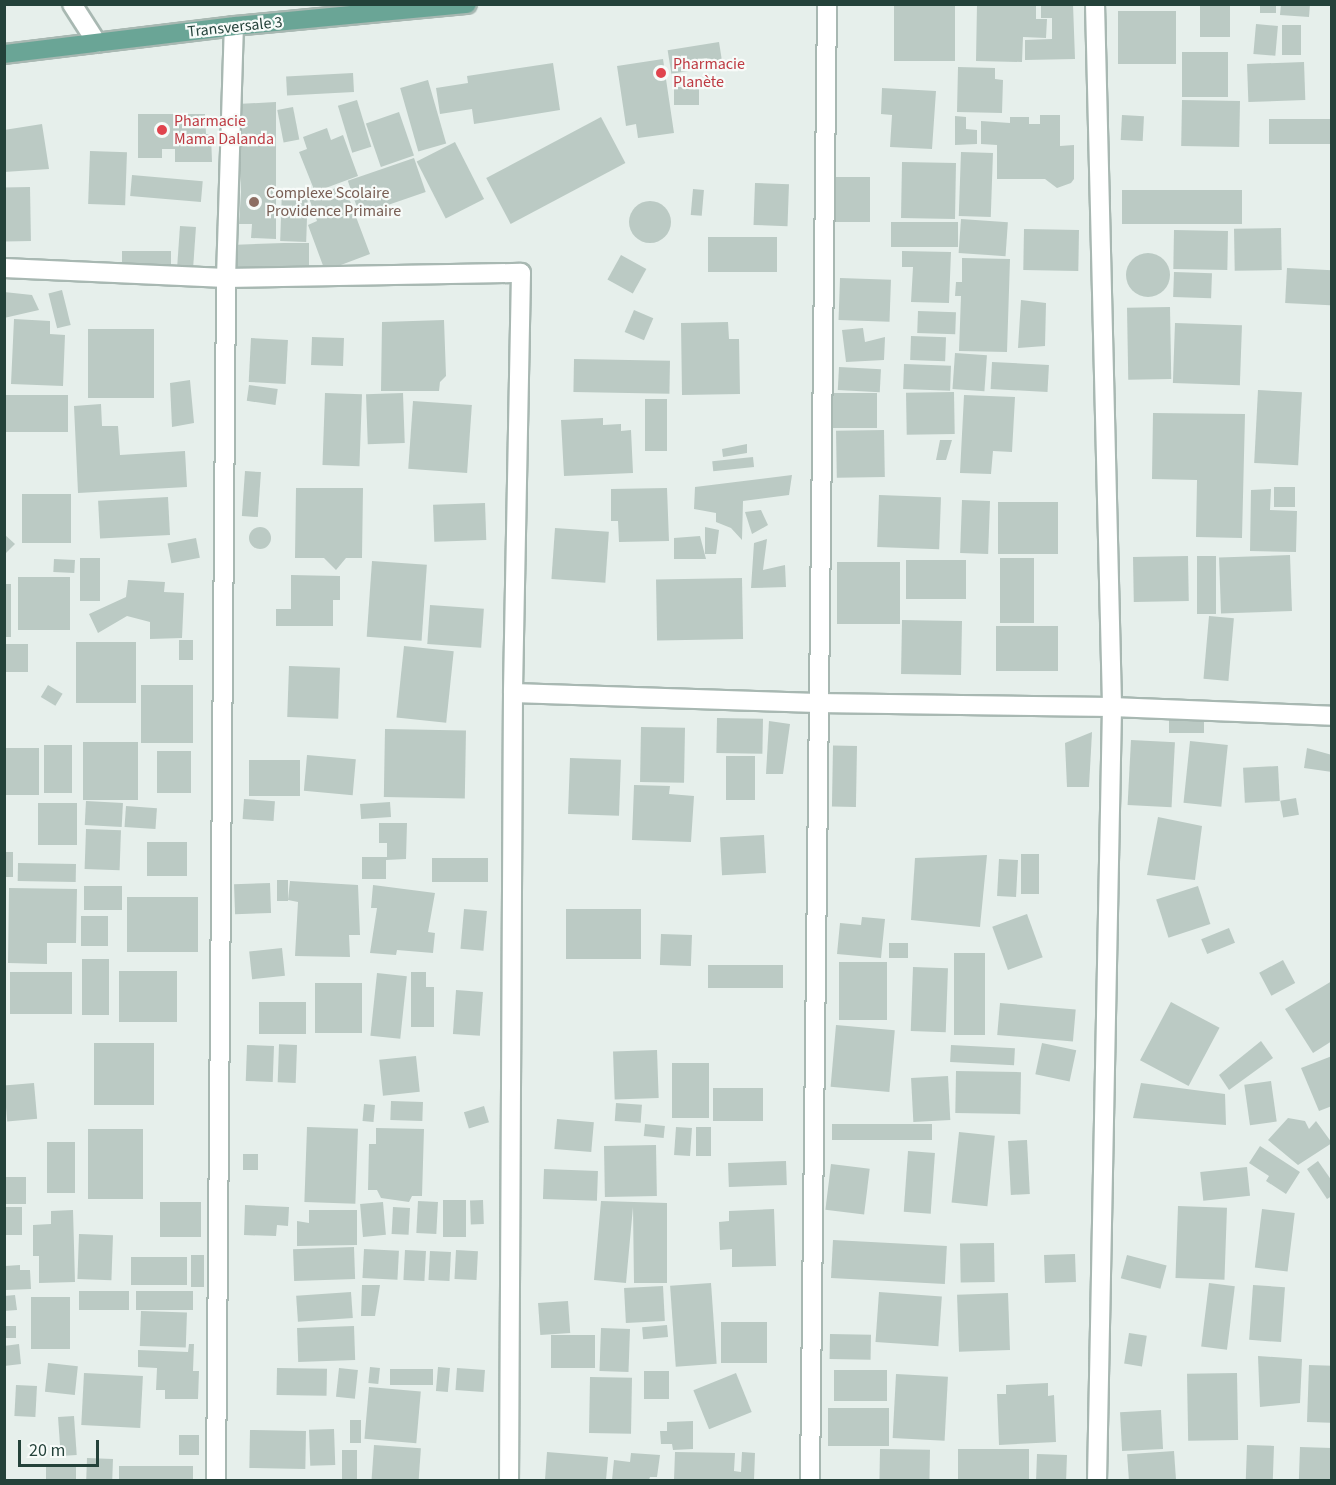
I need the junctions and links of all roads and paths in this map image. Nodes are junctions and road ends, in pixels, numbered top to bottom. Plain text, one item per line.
1 (72, 4) edge
2 (467, 4) edge
3 (827, 4) edge
4 (1095, 4) edge
5 (234, 26) junction
6 (97, 43) junction
7 (4, 54) edge
8 (4, 268) edge
9 (226, 278) junction
10 (513, 693) junction
11 (817, 703) junction
12 (1112, 707) junction
13 (1332, 716) edge
14 (216, 1480) edge
15 (509, 1480) edge
16 (810, 1480) edge
17 (1097, 1480) edge

1 - 6 street
2 - 5 main road, Transversale 3
3 - 11 street
4 - 12 street
5 - 6 main road, Transversale 3
5 - 9 street
6 - 7 main road, Transversale 3
8 - 9 street
9 - 10 street
9 - 14 street
10 - 11 street
10 - 15 street
11 - 12 street
11 - 16 street
12 - 13 street
12 - 17 street

